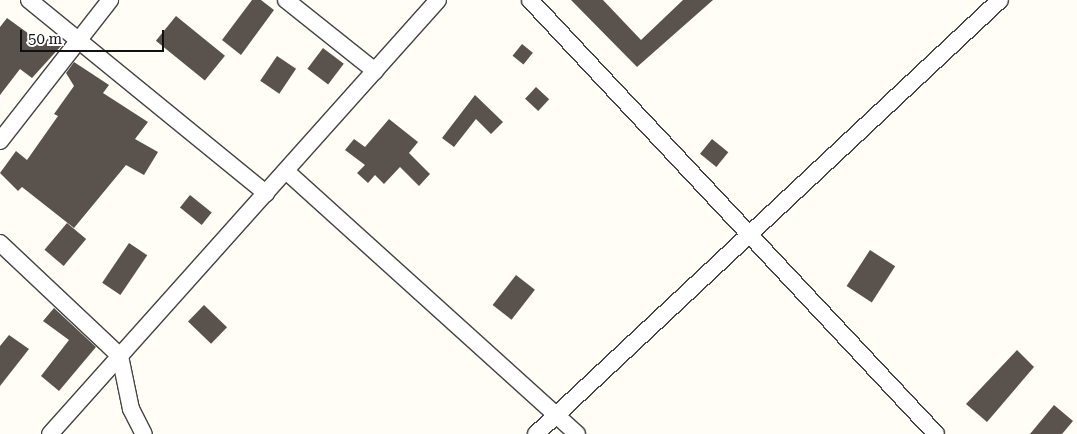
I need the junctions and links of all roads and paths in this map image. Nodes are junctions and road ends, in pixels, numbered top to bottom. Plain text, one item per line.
1 (29, 0) edge
2 (110, 0) edge
3 (286, 0) edge
4 (438, 0) edge
5 (530, 0) edge
6 (1000, 0) edge
7 (79, 38) junction
8 (375, 71) junction
9 (0, 141) edge
10 (286, 171) junction
11 (266, 193) junction
12 (747, 233) junction
13 (0, 243) edge
14 (120, 356) junction
15 (557, 415) junction
16 (50, 434) edge
17 (144, 434) edge
18 (536, 434) edge
19 (577, 434) edge
20 (936, 434) edge

1 - 7 street
2 - 7 street
3 - 8 street
4 - 8 street
5 - 12 street
6 - 12 street
7 - 9 street
7 - 11 street
8 - 10 street
10 - 11 street
10 - 15 street
11 - 14 street
12 - 15 street
12 - 20 street
13 - 14 street
14 - 16 street
14 - 17 street
15 - 18 street
15 - 19 street

